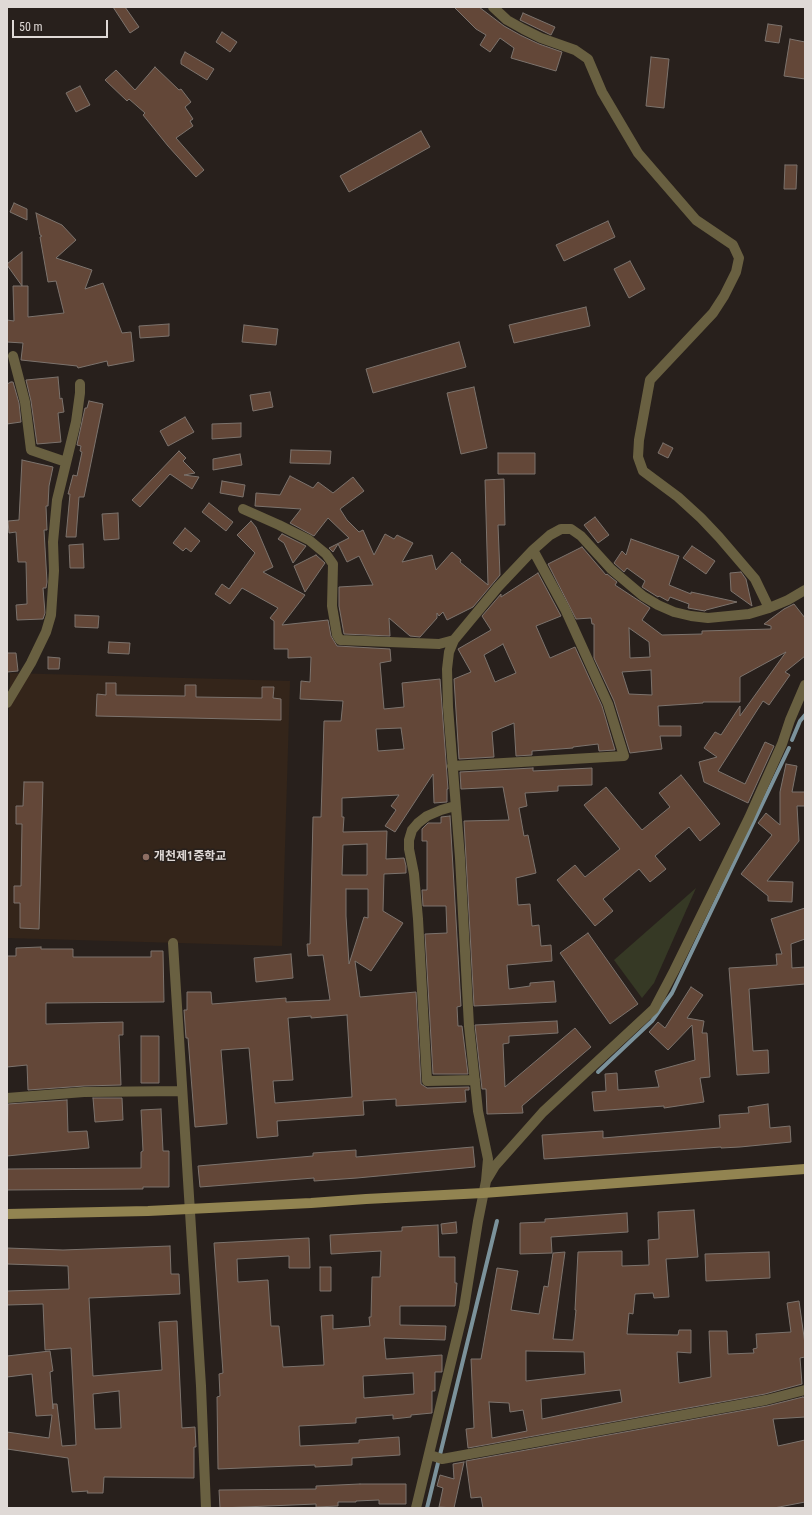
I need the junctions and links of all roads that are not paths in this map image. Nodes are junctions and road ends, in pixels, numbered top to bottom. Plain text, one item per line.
1 (493, 7) edge
2 (13, 356) dead end
3 (80, 384) dead end
4 (66, 462) junction
5 (243, 509) dead end
6 (533, 550) junction
7 (805, 590) edge
8 (769, 608) junction
9 (454, 640) junction
10 (805, 685) edge
11 (7, 703) edge
12 (452, 766) junction
13 (455, 806) junction
14 (173, 943) dead end
15 (475, 1080) junction
16 (182, 1091) junction
17 (7, 1098) edge
18 (805, 1169) edge
19 (486, 1181) junction
20 (483, 1193) junction
21 (190, 1209) junction
22 (7, 1214) edge
23 (805, 1390) edge
24 (430, 1455) junction
25 (206, 1508) edge
26 (416, 1508) edge

1 - 8 street
2 - 4 street
3 - 4 street
4 - 11 street
5 - 9 street
6 - 8 street
6 - 9 street
6 - 12 street
7 - 8 street
9 - 12 street
10 - 19 street
12 - 13 street
13 - 15 street
13 - 15 street
14 - 16 street
15 - 19 street
16 - 17 street
16 - 21 street
18 - 20 main road
19 - 20 street
20 - 21 main road
20 - 24 street
21 - 22 main road
21 - 25 street
23 - 24 street
24 - 26 street

